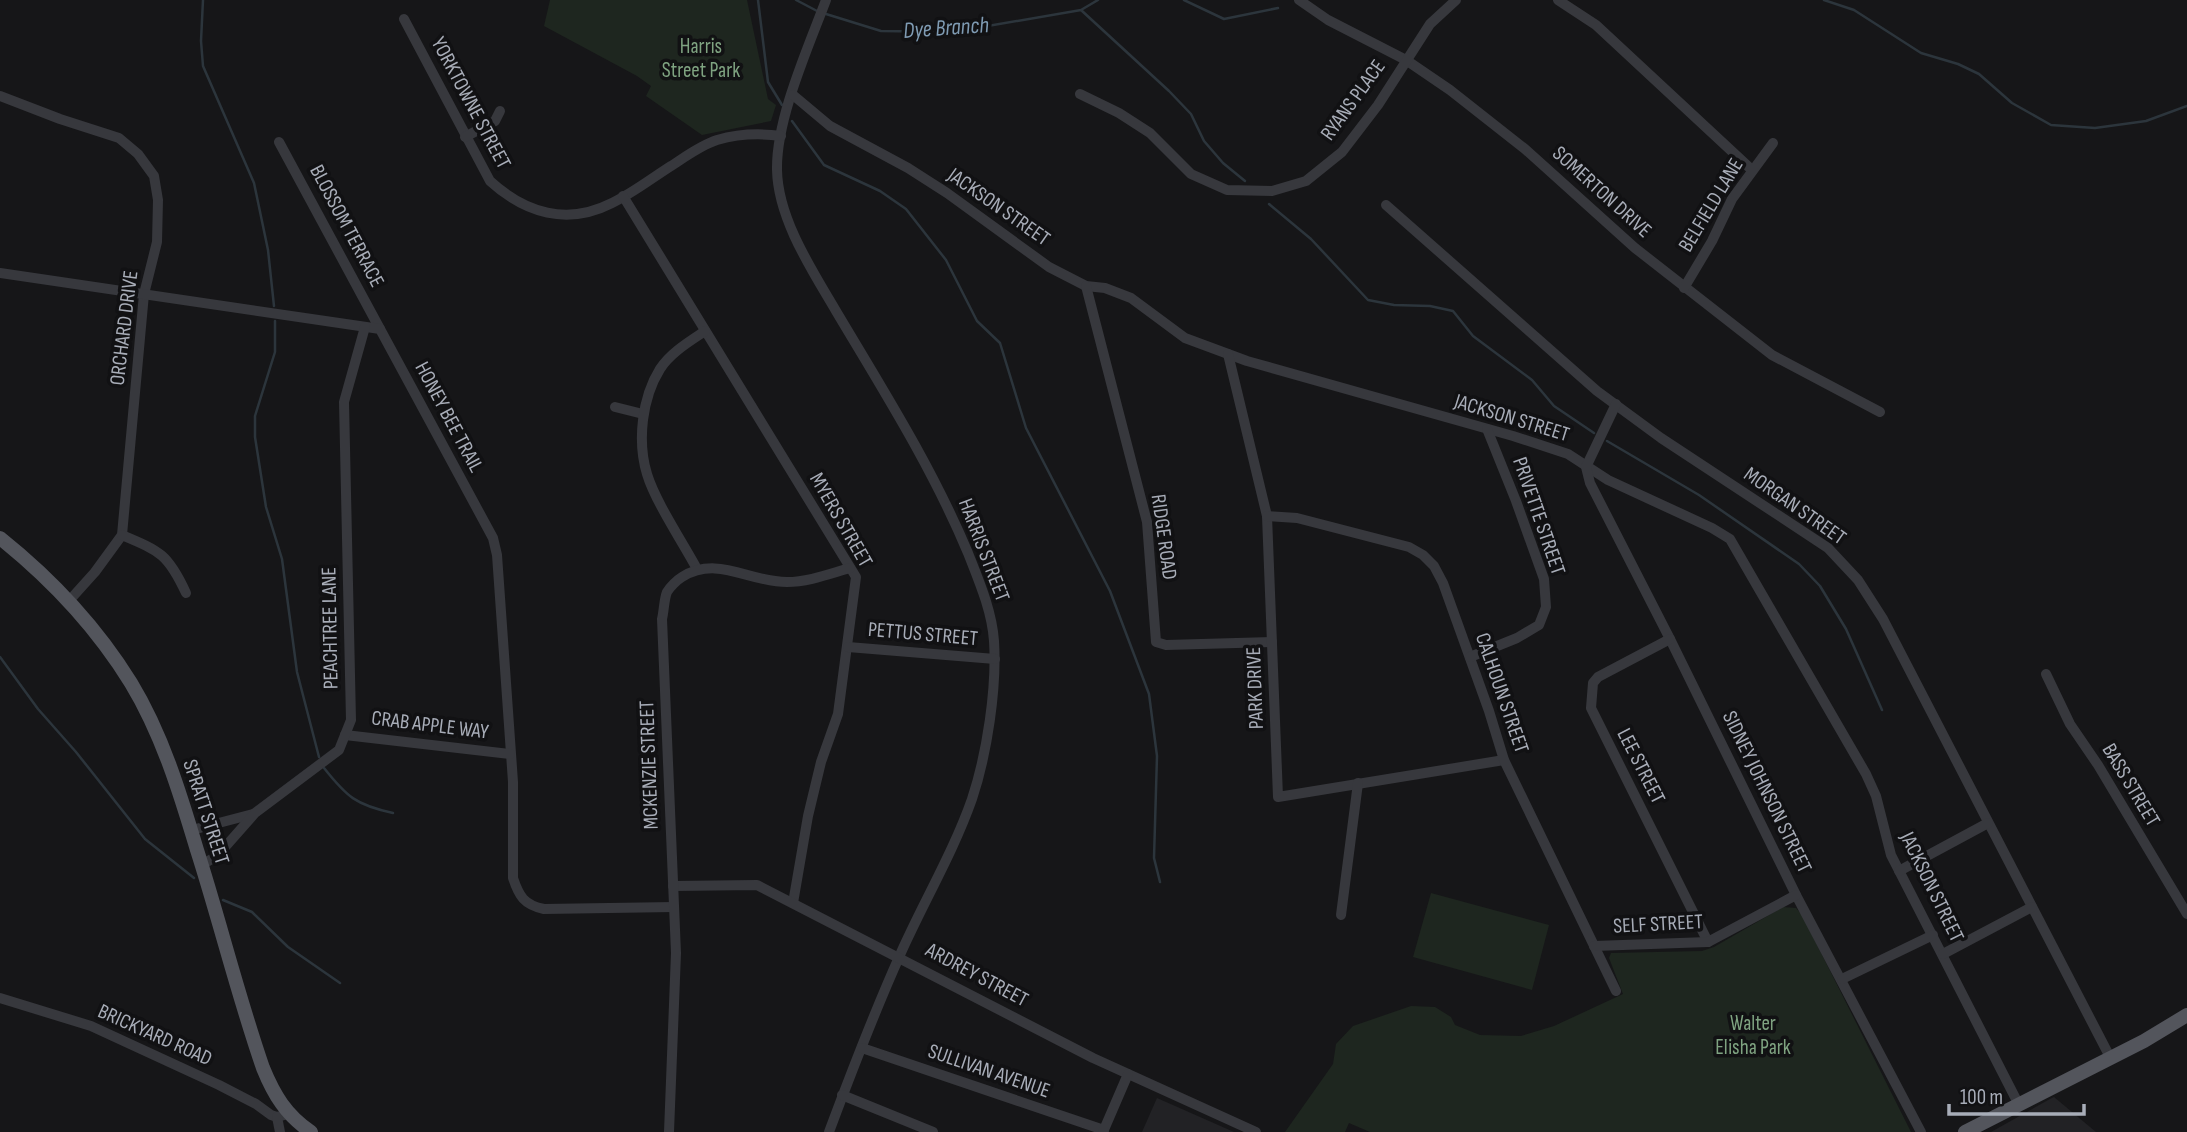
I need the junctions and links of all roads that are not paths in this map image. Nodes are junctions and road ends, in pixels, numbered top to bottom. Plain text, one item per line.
1 (1299, 0) edge
2 (1456, 0) edge
3 (1558, 0) edge
4 (826, 2) edge
5 (404, 19) dead end
6 (1406, 60) junction
7 (793, 94) junction
8 (1080, 94) dead end
9 (0, 96) edge
10 (500, 111) dead end
11 (781, 136) junction
12 (465, 137) junction
13 (279, 142) dead end
14 (1773, 143) dead end
15 (1752, 170) junction
16 (623, 196) junction
17 (1386, 205) dead end
18 (0, 273) edge
19 (1086, 286) junction
20 (1684, 288) junction
21 (144, 294) junction
22 (365, 327) junction
23 (380, 329) junction
24 (705, 331) junction
25 (1228, 354) junction
26 (1616, 404) junction
27 (615, 407) dead end
28 (1880, 412) dead end
29 (643, 414) junction
30 (1486, 429) junction
31 (1587, 466) junction
32 (1267, 516) junction
33 (122, 535) junction
34 (0, 538) edge
35 (850, 568) junction
36 (697, 569) junction
37 (186, 593) dead end
38 (68, 602) junction
39 (1670, 639) junction
40 (1272, 642) junction
41 (848, 647) junction
42 (1470, 657) junction
43 (995, 659) junction
44 (2046, 674) dead end
45 (345, 735) junction
46 (510, 754) junction
47 (1504, 760) junction
48 (1358, 783) junction
49 (255, 814) junction
50 (1988, 823) junction
51 (191, 830) junction
52 (202, 865) junction
53 (1899, 871) junction
54 (673, 886) junction
55 (1796, 895) junction
56 (793, 903) junction
57 (674, 907) junction
58 (2032, 907) junction
59 (2187, 914) edge
60 (1341, 915) dead end
61 (1933, 936) junction
62 (1708, 942) junction
63 (1594, 946) junction
64 (1943, 954) junction
65 (899, 957) junction
66 (1842, 979) junction
67 (1616, 991) dead end
68 (0, 998) edge
69 (2187, 1015) edge
70 (862, 1048) junction
71 (2111, 1059) junction
72 (1128, 1074) junction
73 (842, 1095) junction
74 (2019, 1105) junction
75 (283, 1116) junction
76 (1103, 1131) edge
77 (280, 1132) edge
78 (311, 1132) edge
79 (668, 1132) edge
80 (829, 1132) edge
81 (933, 1132) edge
82 (1256, 1132) edge
83 (1922, 1132) edge
84 (1965, 1132) edge

1 - 6 street, SOMERTON DRIVE
2 - 6 street, RYANS PLACE
3 - 15 street
4 - 7 street, HARRIS STREET
5 - 12 street, YORKTOWNE STREET
6 - 8 street, RYANS PLACE
6 - 20 street, SOMERTON DRIVE
7 - 11 street, HARRIS STREET
7 - 19 street, JACKSON STREET
9 - 21 street, ORCHARD DRIVE
10 - 12 street
11 - 16 street, YORKTOWNE STREET
11 - 43 street, HARRIS STREET
12 - 16 street, YORKTOWNE STREET
13 - 23 street, BLOSSOM TERRACE
14 - 15 street, BELFIELD LANE
15 - 20 street, BELFIELD LANE
16 - 24 street, MYERS STREET
17 - 26 street, MORGAN STREET
18 - 21 street
19 - 25 street, JACKSON STREET
19 - 40 street, RIDGE ROAD
20 - 28 street, SOMERTON DRIVE
21 - 22 street
21 - 33 street, ORCHARD DRIVE
22 - 23 street
22 - 45 street, PEACHTREE LANE
23 - 46 street, HONEY BEE TRAIL
24 - 29 street
24 - 35 street, MYERS STREET
25 - 30 street, JACKSON STREET
25 - 32 street, PARK DRIVE
26 - 31 street
26 - 50 street, MORGAN STREET
27 - 29 street
29 - 36 street
30 - 31 street, JACKSON STREET
30 - 42 street, PRIVETTE STREET
31 - 39 street, SIDNEY JOHNSON STREET
31 - 53 street, JACKSON STREET
32 - 40 street, PARK DRIVE
32 - 42 street, CALHOUN STREET
33 - 37 street
33 - 38 street
34 - 38 main road, SPRATT STREET
35 - 36 street
35 - 41 street, MYERS STREET
36 - 54 street, MCKENZIE STREET
38 - 51 main road, SPRATT STREET
39 - 55 street, SIDNEY JOHNSON STREET
39 - 62 street, LEE STREET
40 - 48 street, PARK DRIVE
41 - 43 street, PETTUS STREET
41 - 56 street, MYERS STREET
42 - 47 street, CALHOUN STREET
43 - 65 street, HARRIS STREET
44 - 59 street, BASS STREET
45 - 46 street, CRAB APPLE WAY
45 - 49 street, PEACHTREE LANE
46 - 57 street, HONEY BEE TRAIL
47 - 48 street, PARK DRIVE
47 - 63 street, CALHOUN STREET
48 - 60 street
49 - 51 street
49 - 52 street, PEACHTREE LANE
50 - 53 street
50 - 58 street, MORGAN STREET
51 - 52 main road, SPRATT STREET
52 - 75 main road, SPRATT STREET
53 - 61 street, JACKSON STREET
54 - 56 street, ARDREY STREET
54 - 57 street, MCKENZIE STREET
55 - 62 street, SELF STREET
55 - 66 street, SIDNEY JOHNSON STREET
56 - 65 street, ARDREY STREET
57 - 79 street, MCKENZIE STREET
58 - 64 street
58 - 71 street, MORGAN STREET
61 - 64 street, JACKSON STREET
61 - 66 street
62 - 63 street, SELF STREET
63 - 67 street, CALHOUN STREET
64 - 74 street, JACKSON STREET
65 - 70 street, HARRIS STREET
65 - 72 street, ARDREY STREET
66 - 83 street, SIDNEY JOHNSON STREET
68 - 75 street, BRICKYARD ROAD
69 - 71 main road
70 - 73 street, HARRIS STREET
70 - 76 street, SULLIVAN AVENUE
71 - 74 main road
72 - 76 street
72 - 82 street, ARDREY STREET
73 - 80 street, HARRIS STREET
73 - 81 street
74 - 84 main road
75 - 77 street
75 - 78 main road, SPRATT STREET

